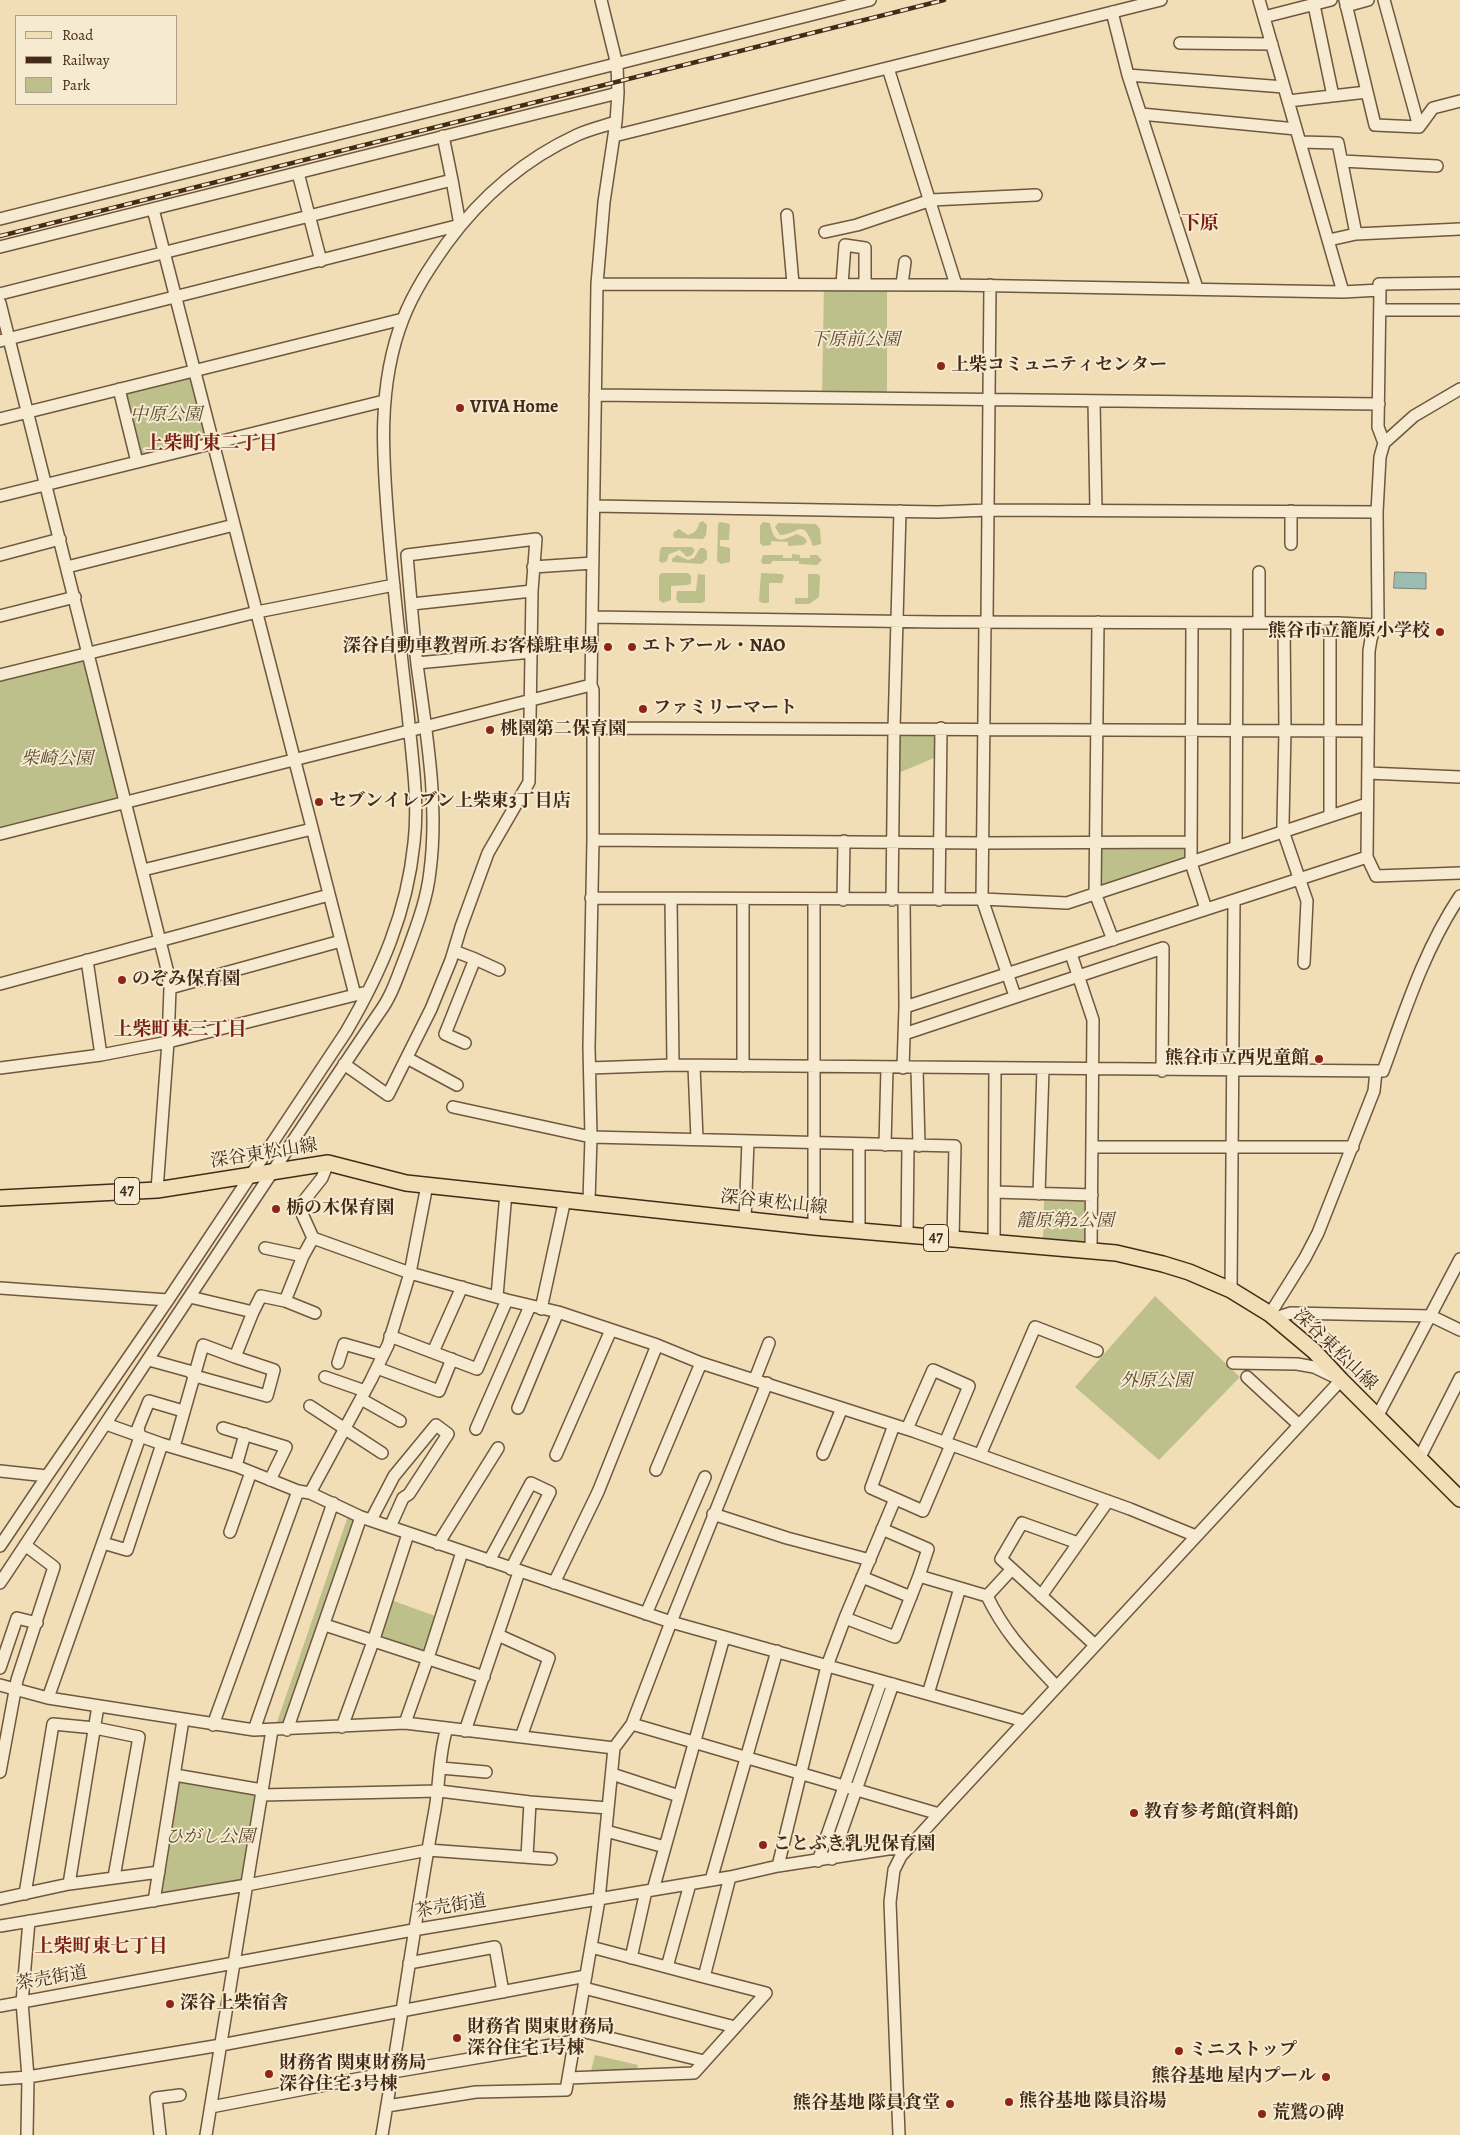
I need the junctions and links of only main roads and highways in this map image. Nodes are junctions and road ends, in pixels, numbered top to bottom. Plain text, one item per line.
1 (0, 1198) edge
2 (1459, 1494) edge

1 - 2 main road, 深谷東松山線 / 47

